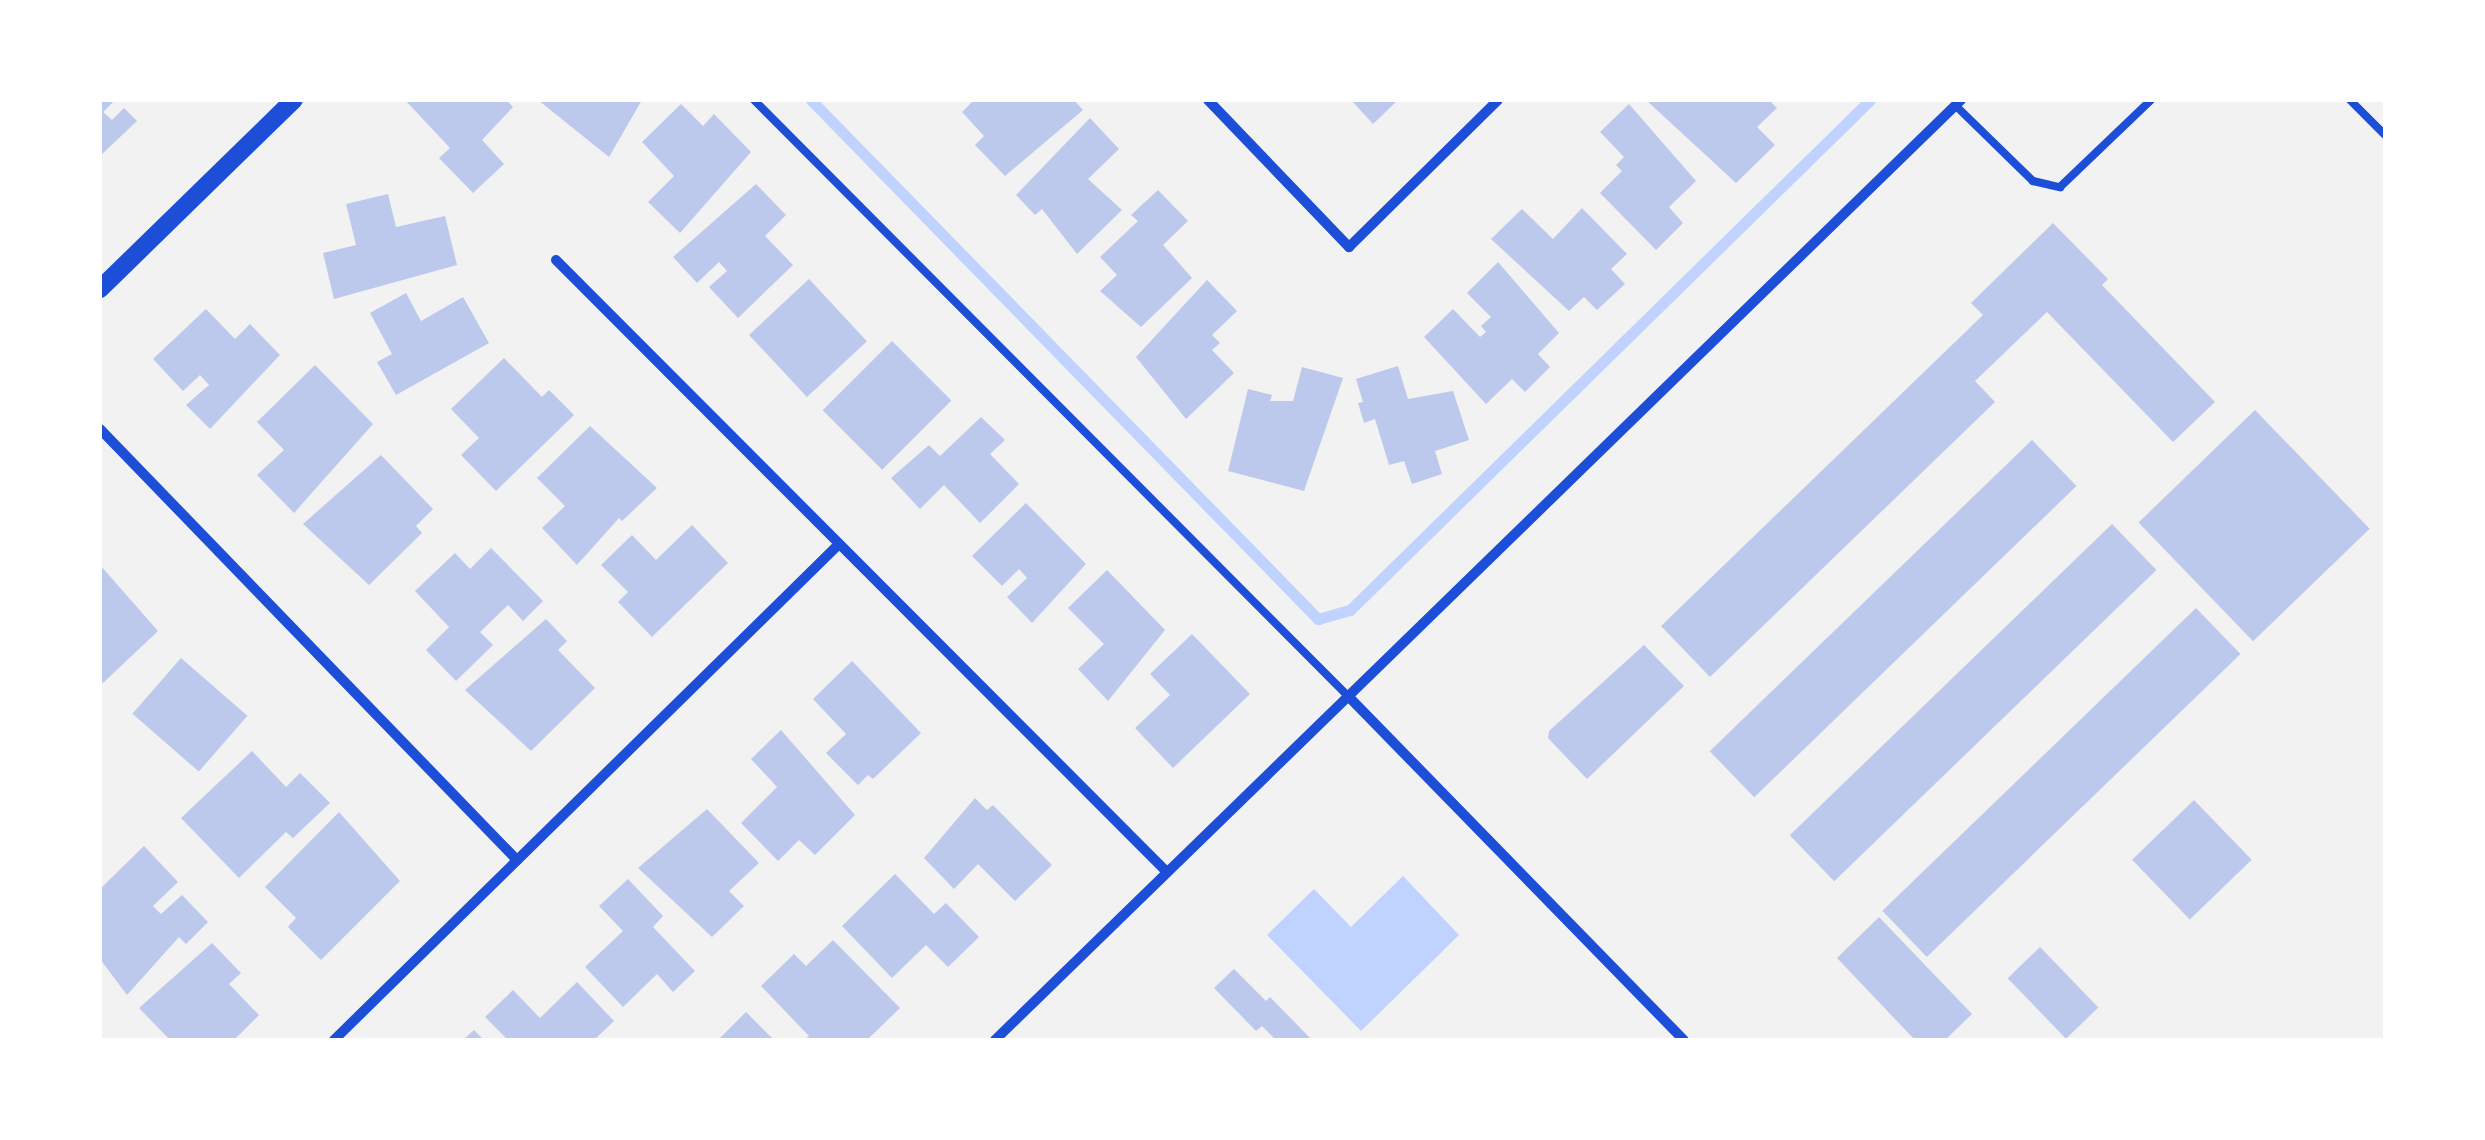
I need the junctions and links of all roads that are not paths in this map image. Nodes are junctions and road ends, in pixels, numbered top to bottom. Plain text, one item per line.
1 (294, 100) edge
2 (754, 100) edge
3 (1208, 100) edge
4 (1498, 100) edge
5 (2152, 100) edge
6 (2350, 100) edge
7 (1958, 103) edge
8 (2385, 135) edge
9 (556, 260) dead end
10 (100, 289) edge
11 (100, 429) edge
12 (839, 544) junction
13 (1350, 696) junction
14 (517, 860) junction
15 (1167, 872) junction
16 (334, 1040) edge
17 (996, 1040) edge
18 (1684, 1040) edge

1 - 10 street
2 - 13 lane
3 - 4 street
5 - 7 lane
6 - 8 lane
7 - 13 street
9 - 12 street
11 - 14 street
12 - 14 street
12 - 15 street
13 - 15 street
13 - 18 street
14 - 16 street
15 - 17 street

